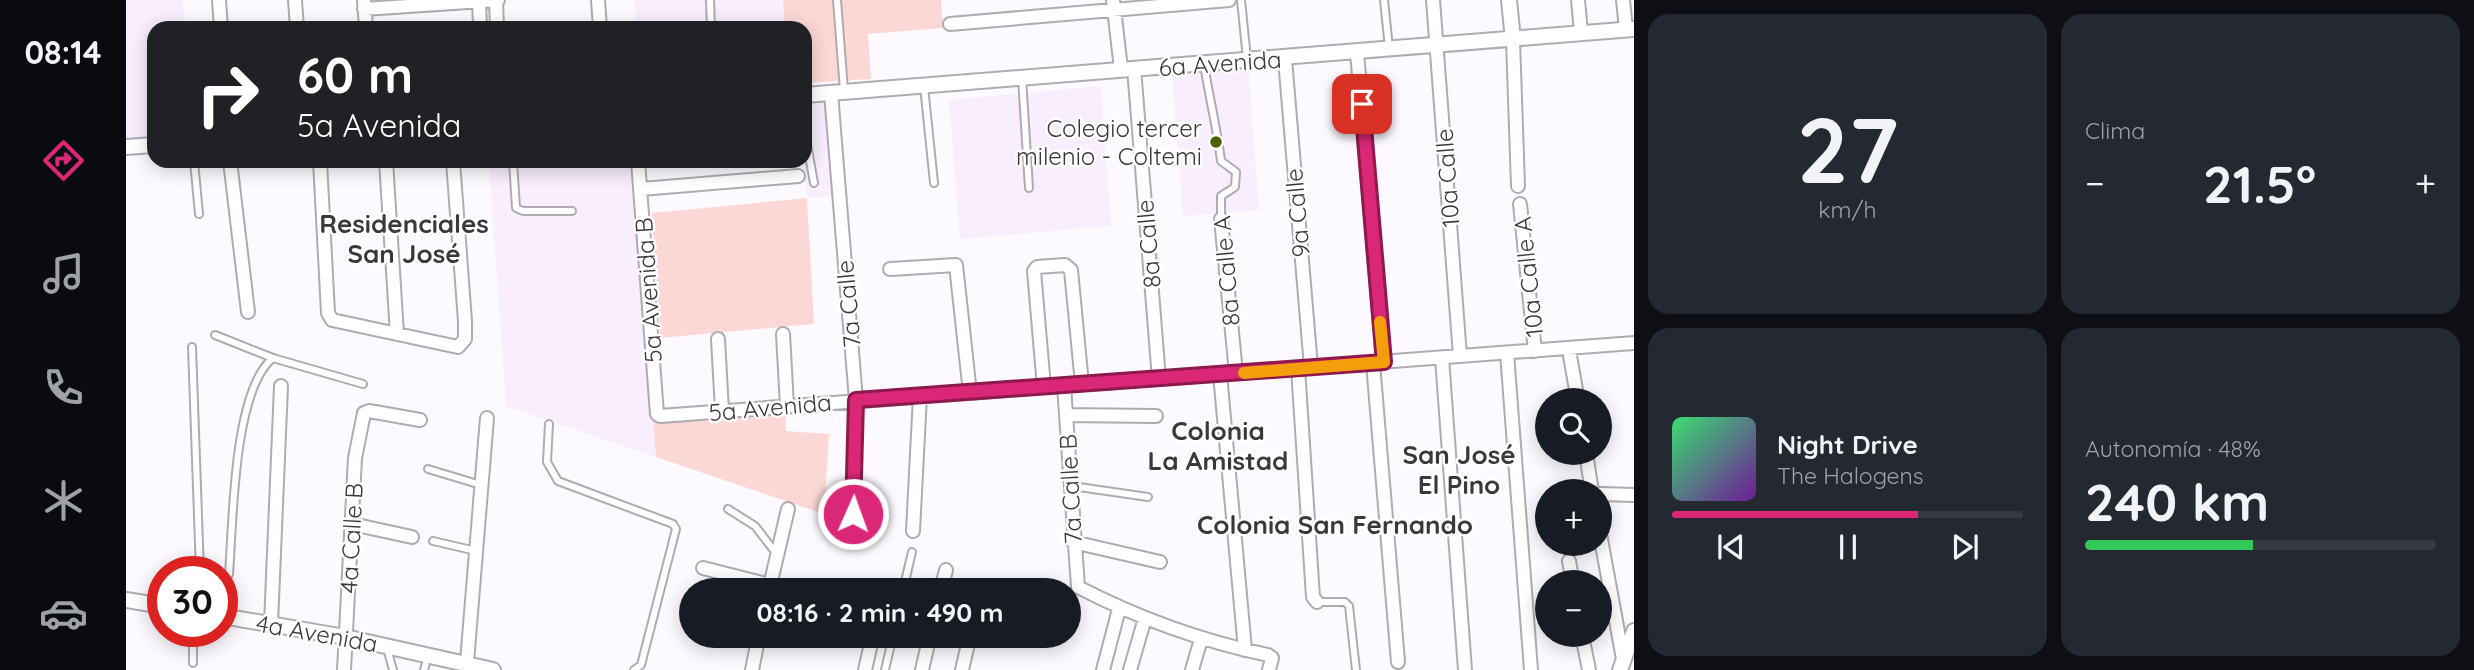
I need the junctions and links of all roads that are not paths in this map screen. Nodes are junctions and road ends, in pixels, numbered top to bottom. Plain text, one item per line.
1 (219, 0) edge
2 (295, 0) edge
3 (497, 0) edge
4 (598, 0) edge
5 (710, 0) edge
6 (837, 0) edge
7 (1229, 0) edge
8 (1241, 0) edge
9 (1384, 0) edge
10 (1433, 0) edge
11 (1509, 0) edge
12 (1578, 0) edge
13 (1623, 0) edge
14 (479, 1) edge
15 (364, 4) edge
16 (1113, 5) edge
17 (220, 21) edge
18 (296, 21) edge
19 (480, 21) edge
20 (498, 21) edge
21 (600, 21) edge
22 (711, 21) edge
23 (950, 24) dead end
24 (1630, 29) edge
25 (1581, 32) junction
26 (1513, 40) junction
27 (1437, 46) junction
28 (1389, 48) junction
29 (1357, 52) junction
30 (1285, 59) junction
31 (1247, 61) junction
32 (1205, 64) junction
33 (1127, 68) junction
34 (1022, 78) junction
35 (924, 86) junction
36 (838, 93) junction
37 (812, 95) edge
38 (147, 145) edge
39 (126, 146) edge
40 (195, 168) edge
41 (231, 168) edge
42 (320, 168) edge
43 (386, 168) edge
44 (453, 168) edge
45 (513, 168) edge
46 (639, 168) edge
47 (811, 168) edge
48 (798, 176) dead end
49 (814, 183) dead end
50 (934, 183) dead end
51 (1518, 186) dead end
52 (1029, 188) dead end
53 (641, 189) junction
54 (1520, 204) dead end
55 (572, 211) dead end
56 (199, 214) dead end
57 (1221, 219) joint
58 (890, 269) dead end
59 (248, 312) dead end
60 (397, 334) junction
61 (783, 334) dead end
62 (215, 335) dead end
63 (718, 339) dead end
64 (1634, 343) edge
65 (192, 347) dead end
66 (1535, 351) junction
67 (1507, 353) junction
68 (1460, 356) junction
69 (1570, 356) dead end
70 (273, 358) junction
71 (1442, 358) junction
72 (1378, 362) junction
73 (1305, 368) junction
74 (1237, 373) junction
75 (1220, 374) junction
76 (1160, 379) junction
77 (363, 384) dead end
78 (1082, 384) junction
79 (281, 386) dead end
80 (1064, 386) junction
81 (1044, 387) junction
82 (1575, 388) edge
83 (970, 393) junction
84 (920, 397) junction
85 (856, 400) junction
86 (787, 406) junction
87 (722, 411) junction
88 (1066, 415) junction
89 (660, 416) joint
90 (1156, 416) dead end
91 (487, 418) dead end
92 (420, 420) dead end
93 (549, 424) dead end
94 (428, 468) dead end
95 (481, 485) junction
96 (1070, 485) junction
97 (1612, 494) edge
98 (1634, 495) edge
99 (1148, 496) dead end
100 (728, 509) dead end
101 (788, 509) dead end
102 (853, 514) dead end
103 (352, 524) junction
104 (913, 531) dead end
105 (412, 537) dead end
106 (433, 541) dead end
107 (1073, 542) junction
108 (476, 551) junction
109 (912, 552) dead end
110 (777, 554) junction
111 (199, 556) edge
112 (231, 556) edge
113 (1604, 556) edge
114 (1569, 561) dead end
115 (1160, 562) dead end
116 (703, 568) dead end
117 (946, 570) dead end
118 (1571, 570) edge
119 (736, 578) edge
120 (772, 578) edge
121 (906, 578) edge
122 (944, 578) edge
123 (126, 600) edge
124 (1317, 602) joint
125 (147, 603) edge
126 (1119, 609) junction
127 (1144, 618) junction
128 (238, 619) edge
129 (271, 624) junction
130 (1634, 631) edge
131 (345, 637) junction
132 (1201, 639) junction
133 (386, 645) junction
134 (193, 647) edge
135 (1584, 647) edge
136 (756, 648) edge
137 (866, 648) edge
138 (890, 648) edge
139 (927, 648) edge
140 (967, 648) edge
141 (1245, 650) junction
142 (428, 654) junction
143 (467, 662) junction
144 (1398, 662) dead end
145 (193, 663) dead end
146 (1622, 665) edge
147 (344, 670) edge
148 (393, 670) edge
149 (424, 670) edge
150 (493, 670) edge
151 (634, 670) edge
152 (751, 670) edge
153 (865, 670) edge
154 (885, 670) edge
155 (922, 670) edge
156 (962, 670) edge
157 (1103, 670) edge
158 (1130, 670) edge
159 (1192, 670) edge
160 (1269, 670) edge
161 (1356, 670) edge
162 (1465, 670) edge
163 (1531, 670) edge
164 (1589, 670) edge

1 - 17 street
2 - 18 street
3 - 14 street
3 - 20 street
4 - 21 street
5 - 22 lane
6 - 36 lane
7 - 16 street
8 - 31 lane
9 - 28 lane
10 - 27 street, 10a Calle
11 - 26 street
12 - 25 street
13 - 24 street
14 - 15 street
14 - 19 street
16 - 23 street
16 - 33 street, 8a Calle
24 - 25 street, 6a Avenida
25 - 26 street, 6a Avenida
26 - 27 street, 6a Avenida
26 - 51 street
27 - 28 street, 6a Avenida
27 - 68 street, 10a Calle
28 - 29 street, 6a Avenida
29 - 30 street, 6a Avenida
29 - 72 street
30 - 31 street, 6a Avenida
30 - 73 street, 9a Calle
31 - 32 street, 6a Avenida
32 - 33 street, 6a Avenida
32 - 57 lane, 8a Calle A
33 - 34 street, 6a Avenida
33 - 76 street, 8a Calle
34 - 35 street, 6a Avenida
34 - 52 lane
35 - 36 street, 6a Avenida
35 - 50 lane
36 - 37 street, 6a Avenida
36 - 85 street, 7a Calle
38 - 39 street
40 - 56 lane
41 - 59 street
42 - 60 street
43 - 60 street
44 - 60 street
45 - 55 lane
46 - 53 street, 5a Avenida B
47 - 49 lane
48 - 53 street
53 - 89 street, 5a Avenida B
54 - 66 street, 10a Calle A
57 - 74 street, 8a Calle A
58 - 83 street
61 - 86 street
62 - 70 lane
63 - 87 street
64 - 66 street, 5a Avenida
65 - 111 lane
66 - 67 street, 5a Avenida
67 - 68 street, 5a Avenida
67 - 163 street
68 - 71 street, 5a Avenida
69 - 82 street, 10a Calle A
70 - 77 lane
70 - 112 lane
71 - 72 street, 5a Avenida
71 - 162 street
72 - 73 street, 5a Avenida
72 - 144 street
73 - 74 street, 5a Avenida
73 - 124 street, 9a Calle
74 - 75 street, 5a Avenida
75 - 76 street, 5a Avenida
75 - 141 street
76 - 78 street, 5a Avenida
78 - 80 street, 5a Avenida
78 - 81 street
79 - 129 street
80 - 81 street, 5a Avenida
80 - 88 street, 7a Calle B
81 - 83 street, 5a Avenida
83 - 84 street, 5a Avenida
84 - 85 street, 5a Avenida
84 - 104 street
85 - 86 street, 5a Avenida
85 - 102 street, 7a Calle
86 - 87 street, 5a Avenida
87 - 89 street, 5a Avenida
88 - 90 street
88 - 96 street, 7a Calle B
91 - 95 street
92 - 103 street, 4a Calle B
93 - 151 lane
94 - 95 lane
95 - 108 street
96 - 99 lane
96 - 107 street, 7a Calle B
97 - 98 street
100 - 110 lane
101 - 110 street
103 - 105 street
103 - 131 street, 4a Calle B
106 - 108 lane
107 - 115 street
107 - 126 street, 7a Calle B
108 - 143 street
109 - 121 lane
110 - 120 street
113 - 146 street
114 - 118 street
116 - 119 street
117 - 122 street
123 - 125 street
124 - 161 lane
126 - 127 street
126 - 157 street
127 - 132 street
127 - 158 street
128 - 129 street, 4a Avenida
129 - 131 street, 4a Avenida
130 - 146 street
131 - 133 street, 4a Avenida
131 - 147 street, 4a Calle B
132 - 141 street
132 - 159 street
133 - 142 street, 4a Avenida
133 - 148 lane
134 - 145 lane
135 - 164 street
136 - 152 street
137 - 153 street
138 - 154 lane
139 - 155 street
140 - 156 street
141 - 160 street
142 - 143 street, 4a Avenida
142 - 149 lane
143 - 150 street, 4a Avenida

